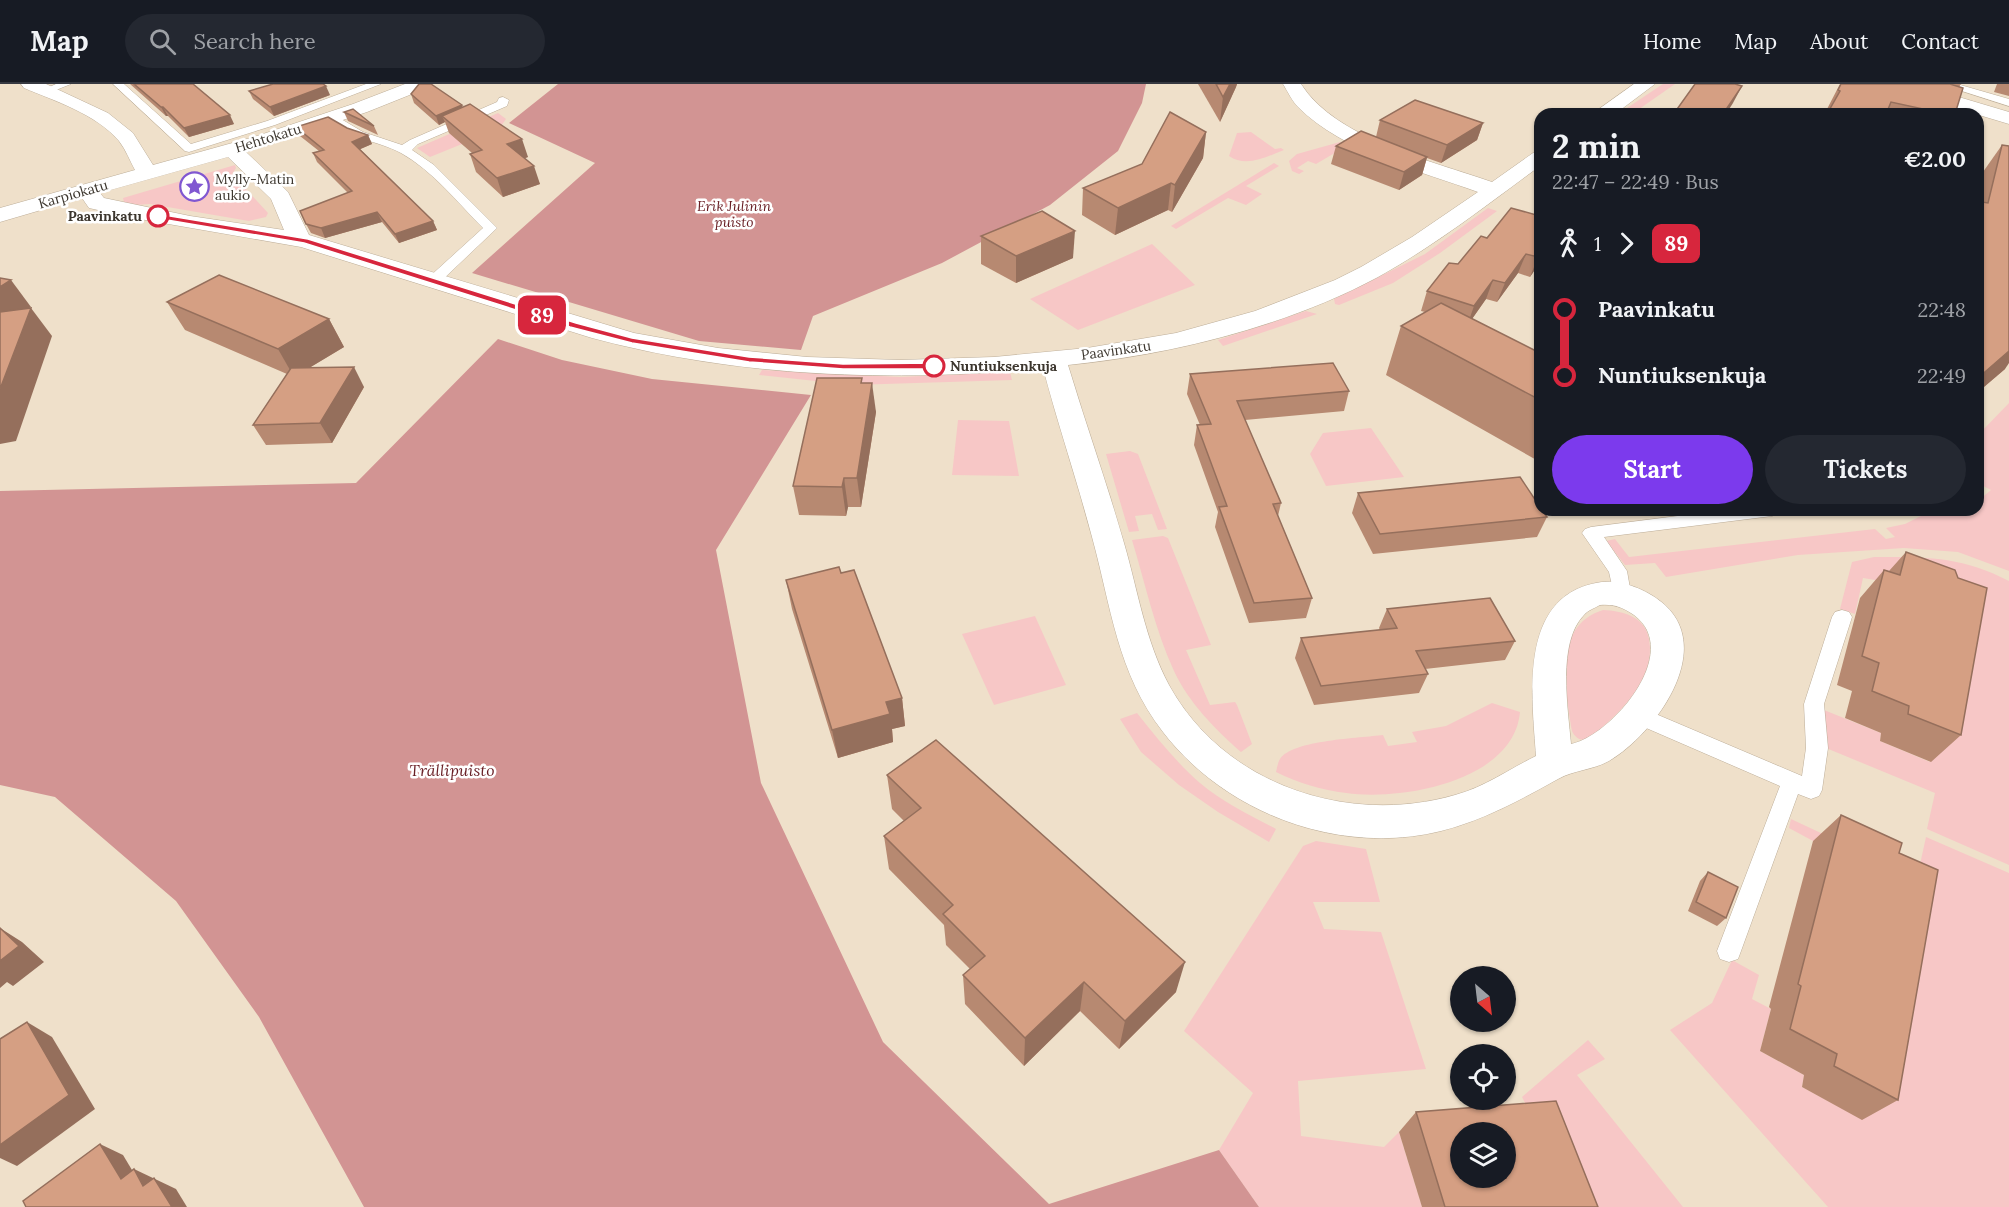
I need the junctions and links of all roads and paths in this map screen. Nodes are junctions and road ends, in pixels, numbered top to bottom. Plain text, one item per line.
1 (66, 84) edge
2 (118, 84) edge
3 (421, 84) edge
4 (1292, 84) edge
5 (1646, 84) edge
6 (1895, 84) edge
7 (1945, 84) edge
8 (367, 85) edge
9 (38, 87) edge
10 (393, 96) junction
11 (503, 100) dead end
12 (2009, 103) edge
13 (1611, 108) edge
14 (1975, 108) edge
15 (1984, 111) edge
16 (332, 118) junction
17 (2009, 118) edge
18 (232, 149) junction
19 (404, 150) junction
20 (1534, 161) edge
21 (147, 173) junction
22 (87, 190) junction
23 (1494, 190) junction
24 (0, 215) edge
25 (288, 215) junction
26 (248, 233) junction
27 (300, 240) junction
28 (433, 281) junction
29 (1053, 358) junction
30 (1725, 516) edge
31 (1622, 594) junction
32 (1842, 617) dead end
33 (1637, 715) junction
34 (1554, 763) junction
35 (1792, 782) junction
36 (1729, 951) dead end

1 - 9 lane
2 - 8 lane
3 - 10 street, Hehtokatu
4 - 23 street
5 - 13 street
6 - 14 street
7 - 12 lane
8 - 10 lane
9 - 21 street
10 - 16 street, Hehtokatu
11 - 19 lane
15 - 17 street
16 - 18 street, Hehtokatu
16 - 19 lane
18 - 21 street, Hehtokatu
18 - 25 street
19 - 28 lane
20 - 23 street, Paavinkatu
21 - 22 street, Karpiokatu
22 - 24 street, Karpiokatu
22 - 26 street, Paavinkatu
23 - 29 street, Paavinkatu
25 - 26 street
25 - 27 street
26 - 27 street, Paavinkatu
27 - 28 street, Paavinkatu
28 - 29 street, Paavinkatu
29 - 34 street
30 - 31 lane
31 - 33 street
31 - 34 street
32 - 35 lane
33 - 34 street
33 - 35 lane
35 - 36 lane

